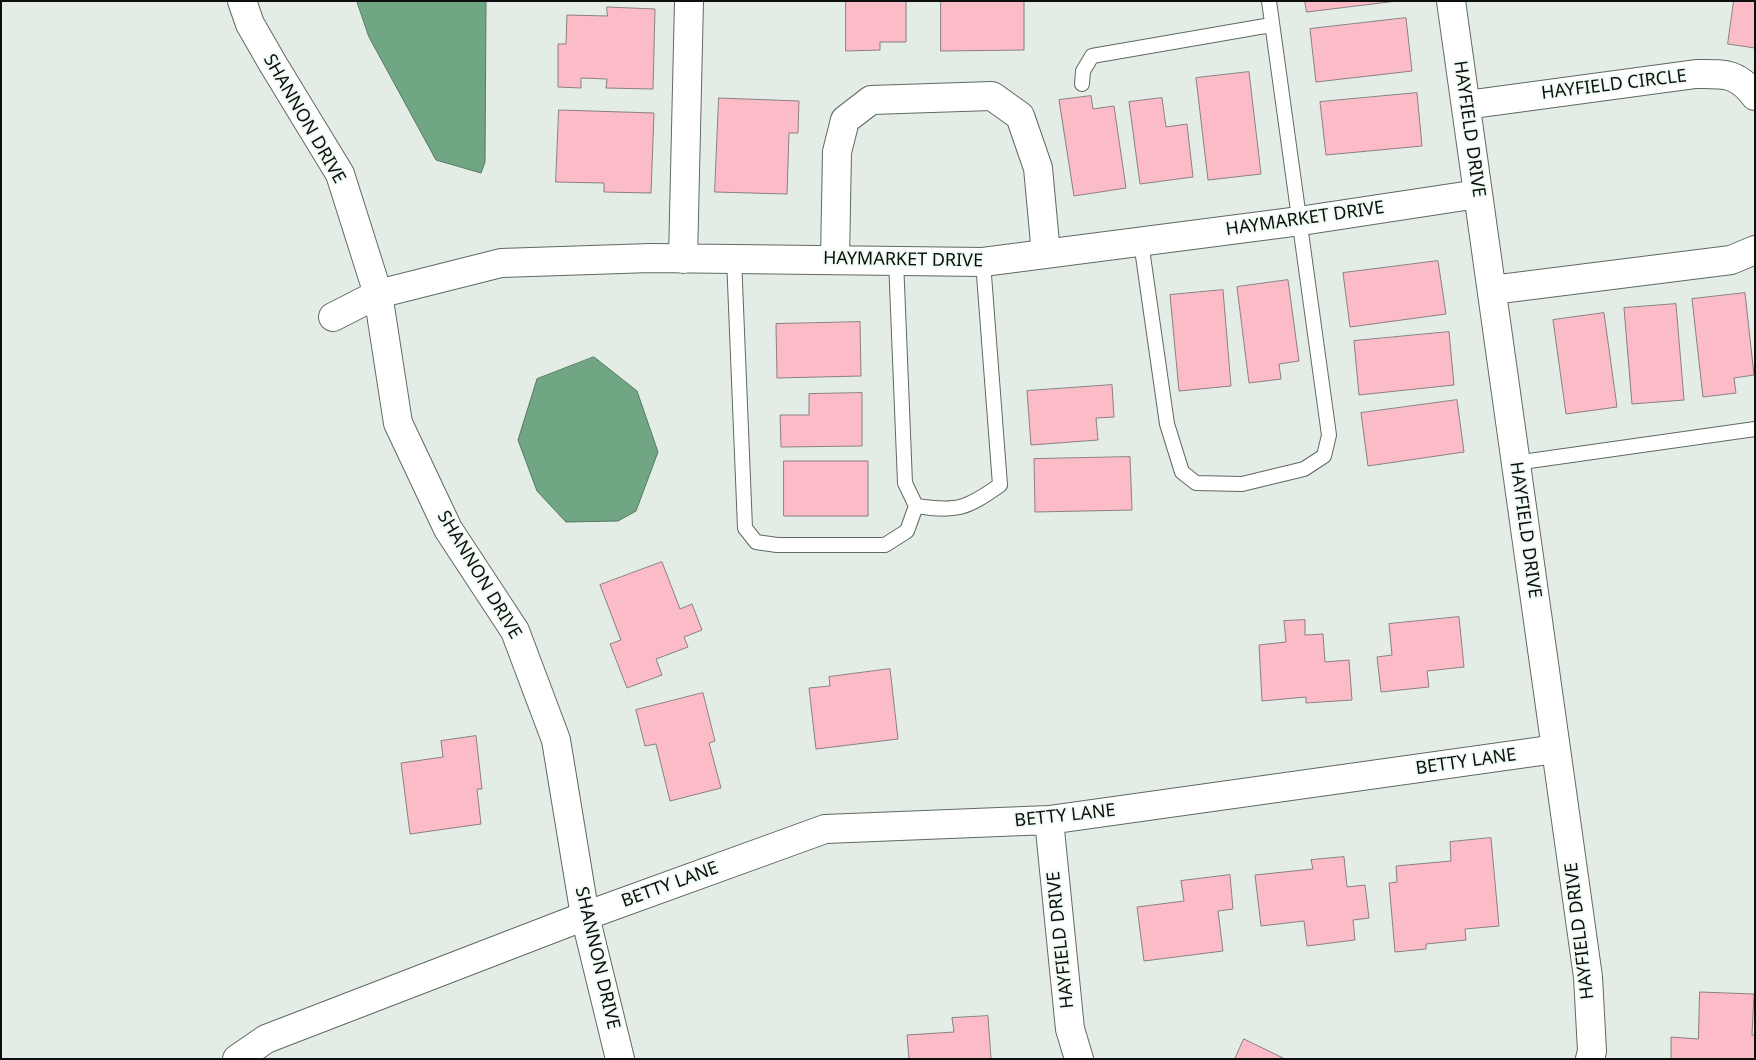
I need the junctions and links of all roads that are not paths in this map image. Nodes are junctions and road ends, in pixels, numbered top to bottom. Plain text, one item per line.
1 (242, 1) edge
2 (689, 1) edge
3 (1269, 1) edge
4 (1451, 1) edge
5 (1271, 25) junction
6 (1082, 84) dead end
7 (1755, 96) edge
8 (1466, 105) junction
9 (1478, 194) junction
10 (1300, 221) junction
11 (1141, 242) junction
12 (1755, 250) edge
13 (1046, 254) junction
14 (683, 258) junction
15 (734, 258) junction
16 (835, 259) junction
17 (896, 260) junction
18 (983, 262) junction
19 (1492, 290) junction
20 (378, 294) junction
21 (333, 317) dead end
22 (1755, 429) edge
23 (1516, 463) junction
24 (916, 506) junction
25 (1556, 749) junction
26 (1049, 820) junction
27 (585, 916) junction
28 (237, 1059) edge
29 (620, 1059) edge
30 (1079, 1059) edge
31 (1590, 1059) edge

1 - 20 street, SHANNON DRIVE
2 - 14 street
3 - 5 lane
4 - 8 street, HAYFIELD DRIVE
5 - 6 lane
5 - 10 lane
7 - 8 street, HAYFIELD CIRCLE
8 - 9 street, HAYFIELD DRIVE
9 - 10 street, HAYMARKET DRIVE
9 - 19 street, HAYFIELD DRIVE
10 - 11 street, HAYMARKET DRIVE
10 - 11 lane
11 - 13 street, HAYMARKET DRIVE
12 - 19 street
13 - 16 street
13 - 18 street, HAYMARKET DRIVE
14 - 15 street, HAYMARKET DRIVE
14 - 20 street, HAYMARKET DRIVE
15 - 16 street, HAYMARKET DRIVE
15 - 24 lane
16 - 17 street, HAYMARKET DRIVE
17 - 18 street, HAYMARKET DRIVE
17 - 24 lane
18 - 24 lane
19 - 23 street, HAYFIELD DRIVE
20 - 21 street, HAYMARKET DRIVE
20 - 27 street, SHANNON DRIVE
22 - 23 lane
23 - 25 street, HAYFIELD DRIVE
25 - 26 street, BETTY LANE
25 - 31 street, HAYFIELD DRIVE
26 - 27 street, BETTY LANE
26 - 30 street, HAYFIELD DRIVE
27 - 28 street, BETTY LANE
27 - 29 street, SHANNON DRIVE

